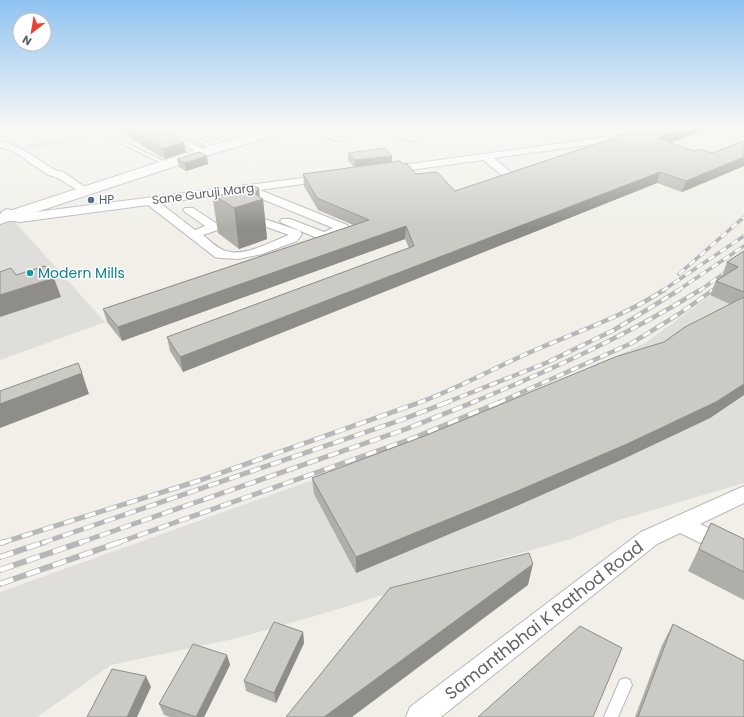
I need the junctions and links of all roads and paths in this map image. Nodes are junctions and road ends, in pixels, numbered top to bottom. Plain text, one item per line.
1 (35, 161) edge
2 (160, 161) edge
3 (161, 161) edge
4 (452, 161) edge
5 (491, 161) edge
6 (378, 171) edge
7 (339, 176) edge
8 (509, 176) edge
9 (247, 188) junction
10 (76, 191) junction
11 (217, 192) junction
12 (150, 201) junction
13 (189, 210) dead end
14 (4, 216) edge
15 (214, 226) junction
16 (194, 234) junction
17 (744, 494) edge
18 (679, 523) junction
19 (744, 555) edge
20 (625, 685) dead end
21 (420, 717) edge
22 (611, 717) edge

1 - 10 street
2 - 10 main road
3 - 10 main road
4 - 6 street
5 - 8 street
7 - 9 street, Sane Guruji Marg
9 - 11 street, Sane Guruji Marg
9 - 11 street
10 - 14 main road
11 - 12 street, Sane Guruji Marg
12 - 14 street, Sane Guruji Marg
12 - 16 street
13 - 15 street
15 - 16 street
15 - 16 street
17 - 18 street, Samanthbhai K Rathod Road
18 - 19 street
18 - 21 street, Samanthbhai K Rathod Road
20 - 22 lane

